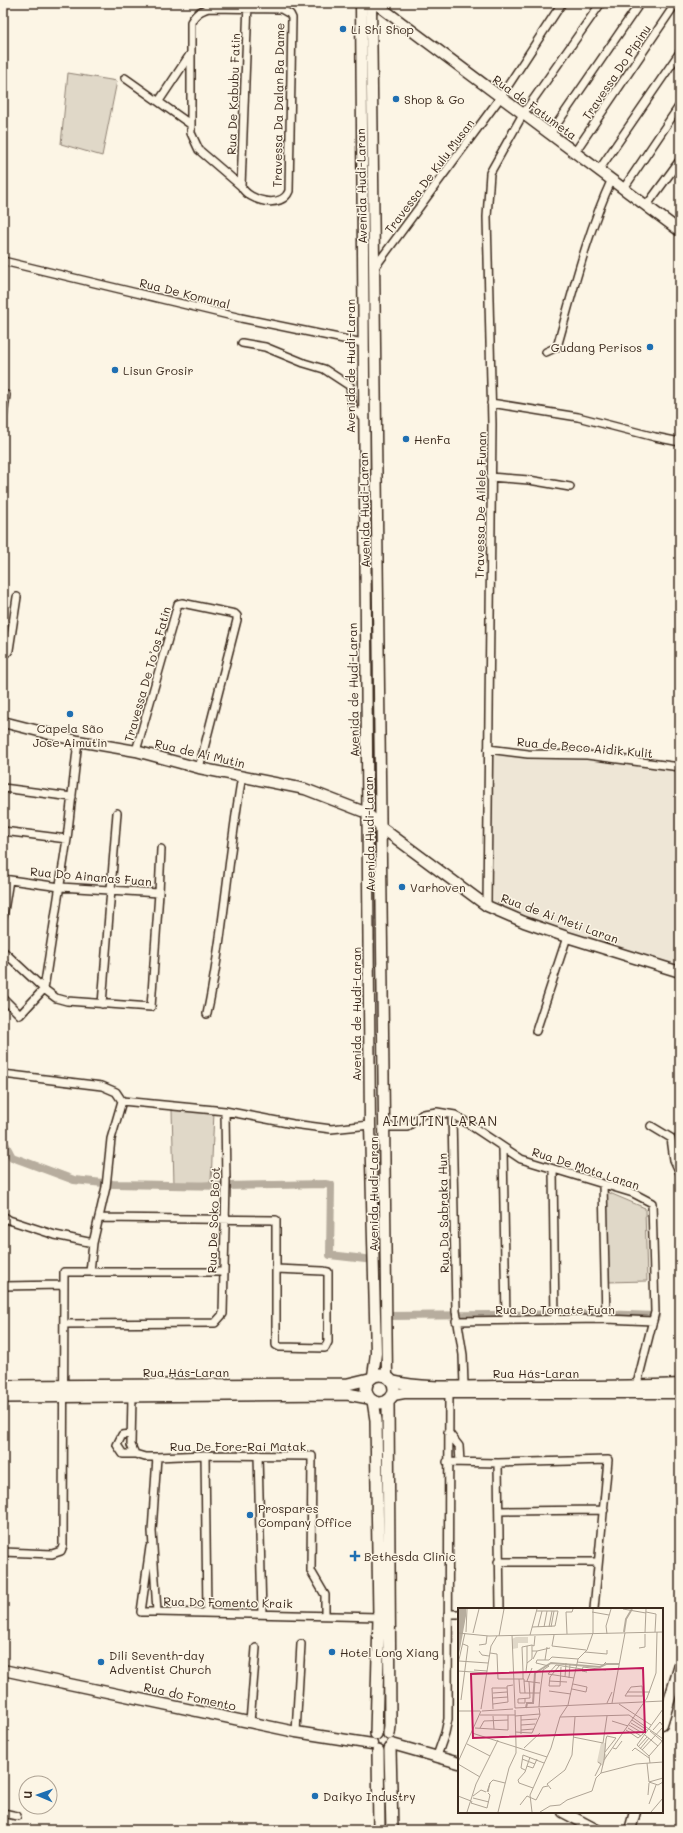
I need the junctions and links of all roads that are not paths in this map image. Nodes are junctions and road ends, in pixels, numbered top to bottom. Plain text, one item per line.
1 (360, 3) edge
2 (371, 3) edge
3 (375, 3) edge
4 (562, 3) edge
5 (601, 3) edge
6 (640, 3) edge
7 (676, 3) edge
8 (248, 6) edge
9 (680, 52) edge
10 (191, 53) junction
11 (125, 78) dead end
12 (500, 98) junction
13 (159, 101) junction
14 (680, 105) edge
15 (523, 114) junction
16 (190, 124) junction
17 (550, 134) junction
18 (575, 152) junction
19 (680, 160) edge
20 (599, 170) junction
21 (612, 179) junction
22 (241, 186) junction
23 (624, 188) junction
24 (647, 205) junction
25 (680, 231) edge
26 (3, 261) edge
27 (375, 268) junction
28 (362, 342) junction
29 (242, 343) dead end
30 (546, 352) dead end
31 (6, 395) dead end
32 (491, 403) junction
33 (363, 417) junction
34 (3, 418) edge
35 (680, 442) edge
36 (490, 477) junction
37 (570, 487) dead end
38 (17, 597) dead end
39 (3, 652) edge
40 (3, 722) edge
41 (78, 741) junction
42 (488, 749) junction
43 (136, 752) junction
44 (680, 767) edge
45 (199, 768) junction
46 (242, 776) junction
47 (3, 788) edge
48 (72, 797) junction
49 (117, 813) dead end
50 (368, 813) junction
51 (382, 828) junction
52 (3, 831) edge
53 (67, 839) junction
54 (161, 849) dead end
55 (6, 880) edge
56 (60, 887) junction
57 (109, 890) junction
58 (159, 893) junction
59 (487, 906) junction
60 (3, 917) edge
61 (567, 937) junction
62 (3, 950) edge
63 (680, 972) edge
64 (44, 989) junction
65 (3, 998) edge
66 (102, 1004) junction
67 (207, 1014) dead end
68 (536, 1031) dead end
69 (3, 1074) edge
70 (122, 1101) junction
71 (225, 1111) junction
72 (452, 1115) junction
73 (370, 1125) junction
74 (652, 1126) dead end
75 (385, 1127) junction
76 (503, 1148) junction
77 (553, 1170) junction
78 (680, 1173) edge
79 (603, 1184) junction
80 (3, 1216) edge
81 (99, 1218) junction
82 (224, 1221) junction
83 (94, 1243) junction
84 (276, 1269) junction
85 (90, 1272) junction
86 (223, 1272) junction
87 (63, 1285) junction
88 (3, 1286) edge
89 (606, 1319) junction
90 (506, 1320) junction
91 (555, 1320) junction
92 (456, 1321) junction
93 (653, 1322) junction
94 (64, 1324) junction
95 (371, 1378) junction
96 (390, 1378) junction
97 (680, 1384) edge
98 (64, 1385) junction
99 (3, 1386) edge
100 (464, 1386) junction
101 (449, 1389) junction
102 (636, 1390) junction
103 (139, 1392) junction
104 (680, 1393) edge
105 (3, 1397) edge
106 (65, 1397) junction
107 (390, 1398) junction
108 (371, 1399) junction
109 (448, 1432) junction
110 (131, 1434) junction
111 (135, 1454) junction
112 (205, 1455) junction
113 (258, 1455) junction
114 (156, 1457) junction
115 (448, 1462) junction
116 (460, 1462) junction
117 (498, 1463) junction
118 (604, 1510) junction
119 (499, 1511) junction
120 (152, 1531) junction
121 (3, 1552) edge
122 (498, 1562) junction
123 (598, 1562) junction
124 (500, 1608) edge
125 (594, 1608) edge
126 (157, 1612) junction
127 (207, 1613) junction
128 (262, 1614) junction
129 (448, 1614) junction
130 (458, 1614) edge
131 (325, 1615) junction
132 (379, 1617) junction
133 (301, 1644) dead end
134 (256, 1648) dead end
135 (680, 1664) edge
136 (3, 1670) edge
137 (663, 1721) edge
138 (250, 1722) junction
139 (296, 1732) junction
140 (390, 1742) junction
141 (375, 1743) junction
142 (437, 1756) junction
143 (458, 1763) edge
144 (3, 1813) edge
145 (567, 1813) edge
146 (635, 1813) edge
147 (380, 1814) junction
148 (392, 1815) junction
149 (17, 1816) dead end
150 (379, 1830) edge
151 (392, 1830) edge
152 (597, 1830) edge
153 (630, 1830) edge

1 - 28 main road, Avenida de Hudi-Laran
2 - 27 main road, Avenida Hudi-Laran
3 - 12 main road, Rua de Fatumeta
4 - 12 street, Travessa De Kulu Musan
5 - 15 street, Travessa De Ailele Funan
6 - 17 street
7 - 18 street, Travessa Do Pipinu
8 - 10 street, Travessa Da Dalan Ba Dame
8 - 22 street, Rua De Kabubu Fatin
8 - 22 street, Travessa Da Dalan Ba Dame
9 - 20 street
10 - 13 street
10 - 16 street, Travessa Da Dalan Ba Dame
11 - 13 street
12 - 15 main road, Rua de Fatumeta
12 - 27 street, Travessa De Kulu Musan
13 - 16 street
14 - 23 street
15 - 17 main road, Rua de Fatumeta
15 - 32 street, Travessa De Ailele Funan
16 - 22 street, Travessa Da Dalan Ba Dame
17 - 18 main road, Rua de Fatumeta
18 - 20 main road, Rua de Fatumeta
19 - 24 street
20 - 21 main road, Rua de Fatumeta
21 - 23 main road, Rua de Fatumeta
21 - 30 street
23 - 24 main road, Rua de Fatumeta
24 - 25 main road, Rua de Fatumeta
26 - 28 street, Rua De Komunal
27 - 51 main road, Avenida Hudi-Laran
28 - 33 main road, Avenida de Hudi-Laran
29 - 33 street
31 - 34 street
32 - 35 street
32 - 36 street, Travessa De Ailele Funan
33 - 50 main road, Avenida de Hudi-Laran
36 - 37 street
36 - 42 street, Travessa De Ailele Funan
38 - 39 street
40 - 41 main road, Rua de Ai Mutin
41 - 43 main road, Rua de Ai Mutin
41 - 48 street
42 - 44 street, Rua de Beco Aidik Kulit
42 - 59 street, Travessa De Ailele Funan
43 - 45 main road, Rua de Ai Mutin
43 - 45 street, Travessa De To’os Fatin
45 - 46 main road, Rua de Ai Mutin
46 - 50 main road, Rua de Ai Mutin
46 - 67 street
47 - 48 street
48 - 53 street
49 - 57 street
50 - 51 main road, Rua de Ai Mutin
50 - 73 main road, Avenida de Hudi-Laran
51 - 59 main road, Rua de Ai Meti Laran
51 - 75 main road, Avenida Hudi-Laran
52 - 53 street
53 - 56 street
54 - 58 street
55 - 56 street, Rua Do Ainanas Fuan
55 - 60 street
56 - 57 street, Rua Do Ainanas Fuan
56 - 64 street
57 - 58 street, Rua Do Ainanas Fuan
57 - 66 street
58 - 66 street, Rua Do Ainanas Fuan
59 - 61 main road, Rua de Ai Meti Laran
61 - 63 main road, Rua de Ai Meti Laran
61 - 68 street
62 - 64 street, Rua Do Ainanas Fuan
64 - 65 street
64 - 66 street, Rua Do Ainanas Fuan
69 - 70 street
70 - 71 street
70 - 81 street
71 - 73 street
71 - 82 street, Rua De Soko Bo’ot
72 - 75 street, Rua De Mota Laran
72 - 76 street, Rua De Mota Laran
72 - 92 street, Rua Da Sabraka Hun
73 - 95 main road, Avenida de Hudi-Laran
74 - 78 street
75 - 96 main road, Avenida Hudi-Laran
76 - 77 street, Rua De Mota Laran
76 - 90 street
77 - 79 street, Rua De Mota Laran
77 - 91 street
79 - 89 street
79 - 93 street, Rua De Mota Laran
80 - 83 street
81 - 82 street
81 - 83 street
82 - 84 street
82 - 86 street, Rua De Soko Bo’ot
83 - 85 street
84 - 84 street
85 - 86 street
85 - 87 street
86 - 94 street, Rua De Soko Bo’ot
87 - 88 street
87 - 94 street
89 - 91 street, Rua Do Tomate Fuan
89 - 93 street, Rua Do Tomate Fuan
90 - 91 street, Rua Do Tomate Fuan
90 - 92 street, Rua Do Tomate Fuan
92 - 100 street
93 - 102 street, Rua De Mota Laran
94 - 98 street
95 - 96 main road
95 - 103 main road, Rua Hás-Laran
95 - 108 main road
96 - 101 main road, Rua Hás-Laran
96 - 107 main road
97 - 102 main road, Rua Hás-Laran
98 - 99 main road, Rua Hás-Laran
98 - 103 main road, Rua Hás-Laran
98 - 106 street
100 - 101 main road, Rua Hás-Laran
100 - 102 main road, Rua Hás-Laran
101 - 102 main road, Rua Hás-Laran
101 - 107 main road, Rua Hás-Laran
101 - 109 street
102 - 104 main road, Rua Hás-Laran
103 - 106 main road, Rua Hás-Laran
103 - 108 main road, Rua Hás-Laran
103 - 110 street
105 - 106 main road, Rua Hás-Laran
106 - 121 street
107 - 108 main road
107 - 140 main road
108 - 132 main road
109 - 115 street
109 - 116 street
110 - 111 street
110 - 111 street, Rua De Fore-Rai Matak
111 - 114 street, Rua De Fore-Rai Matak
112 - 113 street, Rua De Fore-Rai Matak
112 - 114 street, Rua De Fore-Rai Matak
112 - 127 street
113 - 128 street
113 - 131 street, Rua De Fore-Rai Matak
114 - 120 street, Rua Do Fomento Kraik
115 - 116 street
115 - 129 street
116 - 117 street
117 - 118 street
117 - 119 street
118 - 119 street
118 - 123 street
119 - 122 street
120 - 126 street, Rua Do Fomento Kraik
120 - 126 street
122 - 123 street
122 - 124 street
123 - 125 street
126 - 127 street, Rua Do Fomento Kraik
127 - 128 street, Rua Do Fomento Kraik
128 - 131 street, Rua Do Fomento Kraik
129 - 130 street
129 - 142 street
131 - 132 street, Rua Do Fomento Kraik
132 - 141 main road
133 - 139 street
134 - 138 street
135 - 137 main road
136 - 138 main road, Rua do Fomento
138 - 139 main road, Rua do Fomento
139 - 141 main road, Rua do Fomento
140 - 141 main road
140 - 141 main road
140 - 142 main road
140 - 148 main road
141 - 147 main road
142 - 143 main road
144 - 149 street
145 - 152 main road
146 - 153 main road
147 - 148 main road
147 - 150 main road
148 - 151 main road

